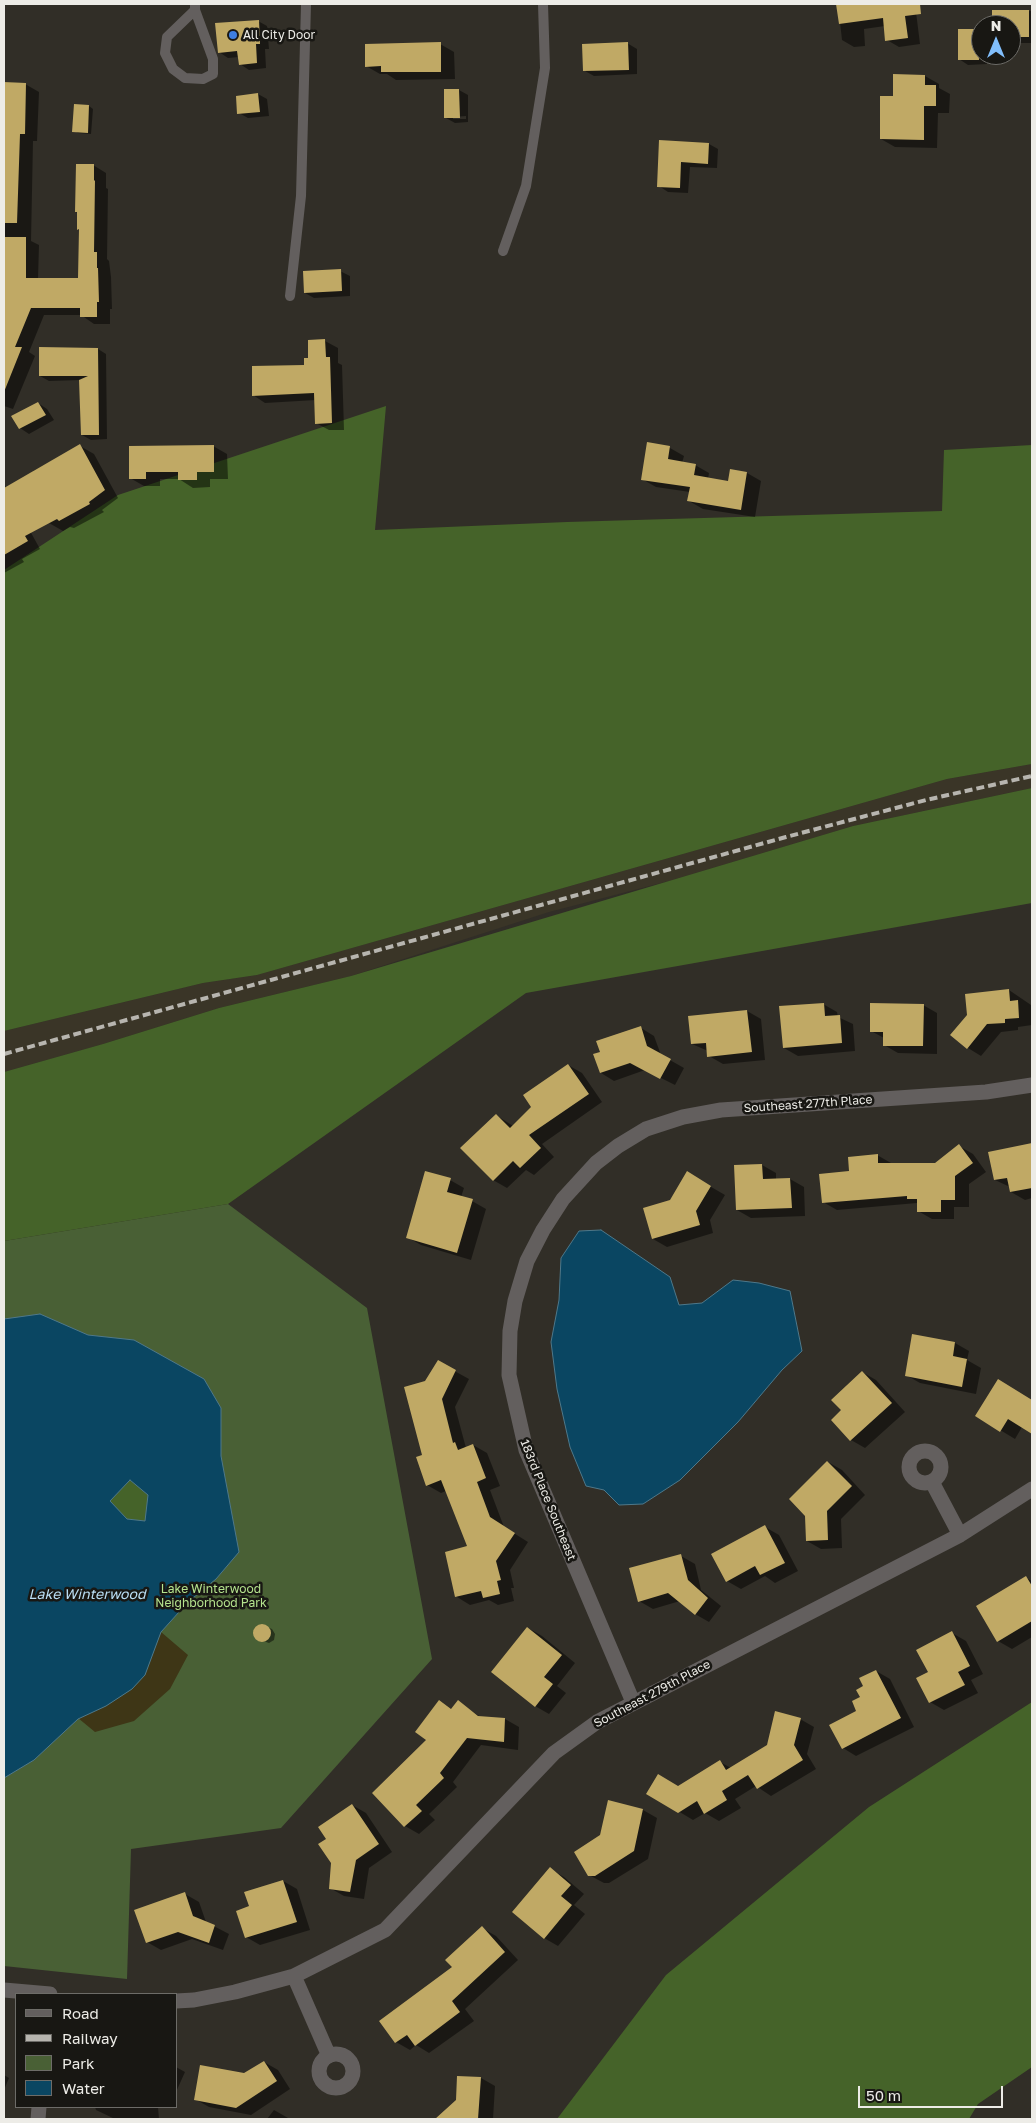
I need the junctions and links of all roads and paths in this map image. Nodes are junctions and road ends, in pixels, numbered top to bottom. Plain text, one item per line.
1 (306, 4) edge
2 (543, 4) edge
3 (195, 7) edge
4 (503, 251) dead end
5 (290, 296) dead end
6 (1032, 1085) edge
7 (596, 1163) joint
8 (932, 1482) dead end
9 (1032, 1489) edge
10 (960, 1535) junction
11 (633, 1702) junction
12 (294, 1976) junction
13 (4, 1990) edge
14 (38, 1993) edge
15 (178, 2000) edge
16 (329, 2056) dead end

1 - 5 lane
2 - 4 lane
3 - 3 lane
6 - 7 street, Southeast 277th Place
7 - 11 street, 183rd Place Southeast
8 - 10 street
9 - 10 street, Southeast 279th Place
10 - 11 street, Southeast 279th Place
11 - 12 street, Southeast 279th Place
12 - 15 street, Southeast 279th Place
12 - 16 street
13 - 14 street

